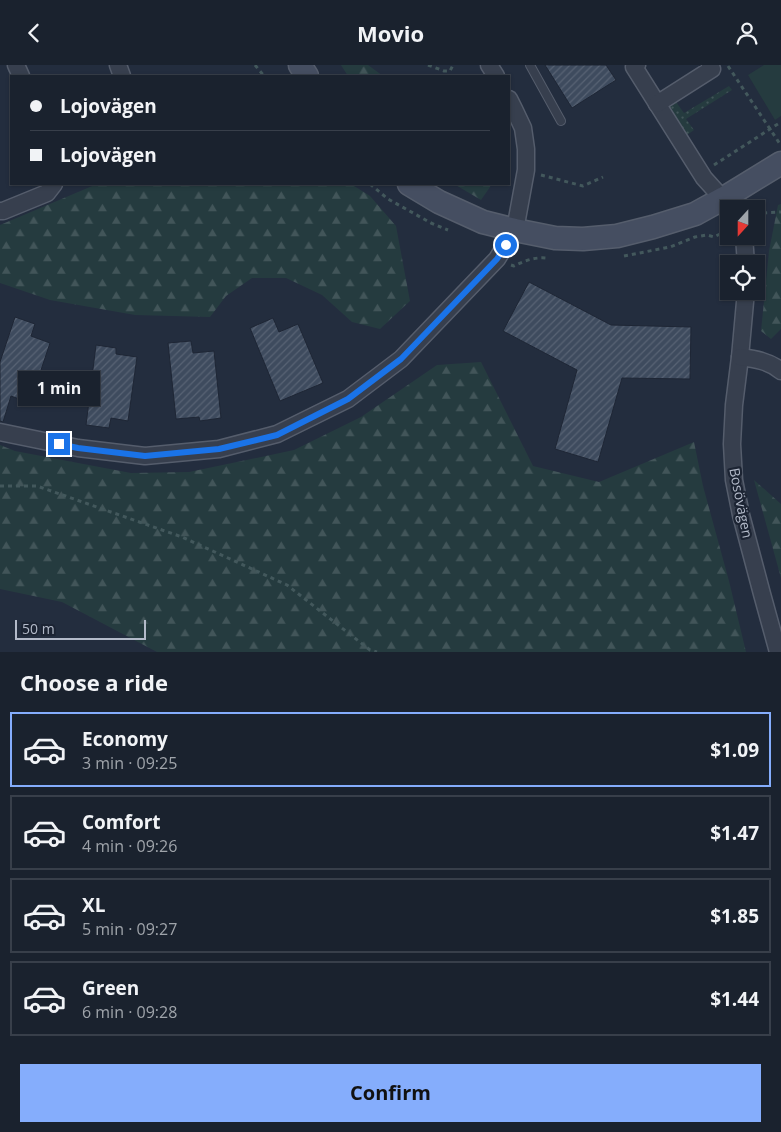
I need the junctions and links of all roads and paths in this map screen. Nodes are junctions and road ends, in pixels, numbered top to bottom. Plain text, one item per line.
1 (428, 65) edge
2 (453, 65) edge
3 (530, 65) edge
4 (637, 65) edge
5 (710, 65) edge
6 (728, 65) edge
7 (510, 101) edge
8 (657, 104) junction
9 (561, 121) dead end
10 (781, 122) edge
11 (770, 129) junction
12 (781, 146) edge
13 (781, 163) edge
14 (526, 170) junction
15 (701, 173) junction
16 (603, 177) dead end
17 (53, 185) edge
18 (411, 185) edge
19 (725, 200) edge
20 (733, 200) edge
21 (720, 206) edge
22 (0, 211) edge
23 (781, 212) edge
24 (765, 213) edge
25 (515, 230) junction
26 (745, 300) edge
27 (740, 357) junction
28 (781, 371) edge
29 (0, 432) edge
30 (0, 486) edge
31 (778, 645) edge
32 (377, 652) edge

1 - 2 path
3 - 9 lane
4 - 8 street
5 - 8 street
6 - 11 path
7 - 14 street
8 - 15 street
10 - 11 path
11 - 12 path
11 - 15 path
13 - 20 main road
14 - 16 path
14 - 25 street
15 - 19 street
17 - 22 street
18 - 25 main road
21 - 25 main road
23 - 24 path
25 - 29 street
26 - 27 street, Bosövägen
27 - 28 street
27 - 31 street, Bosövägen
30 - 32 path

